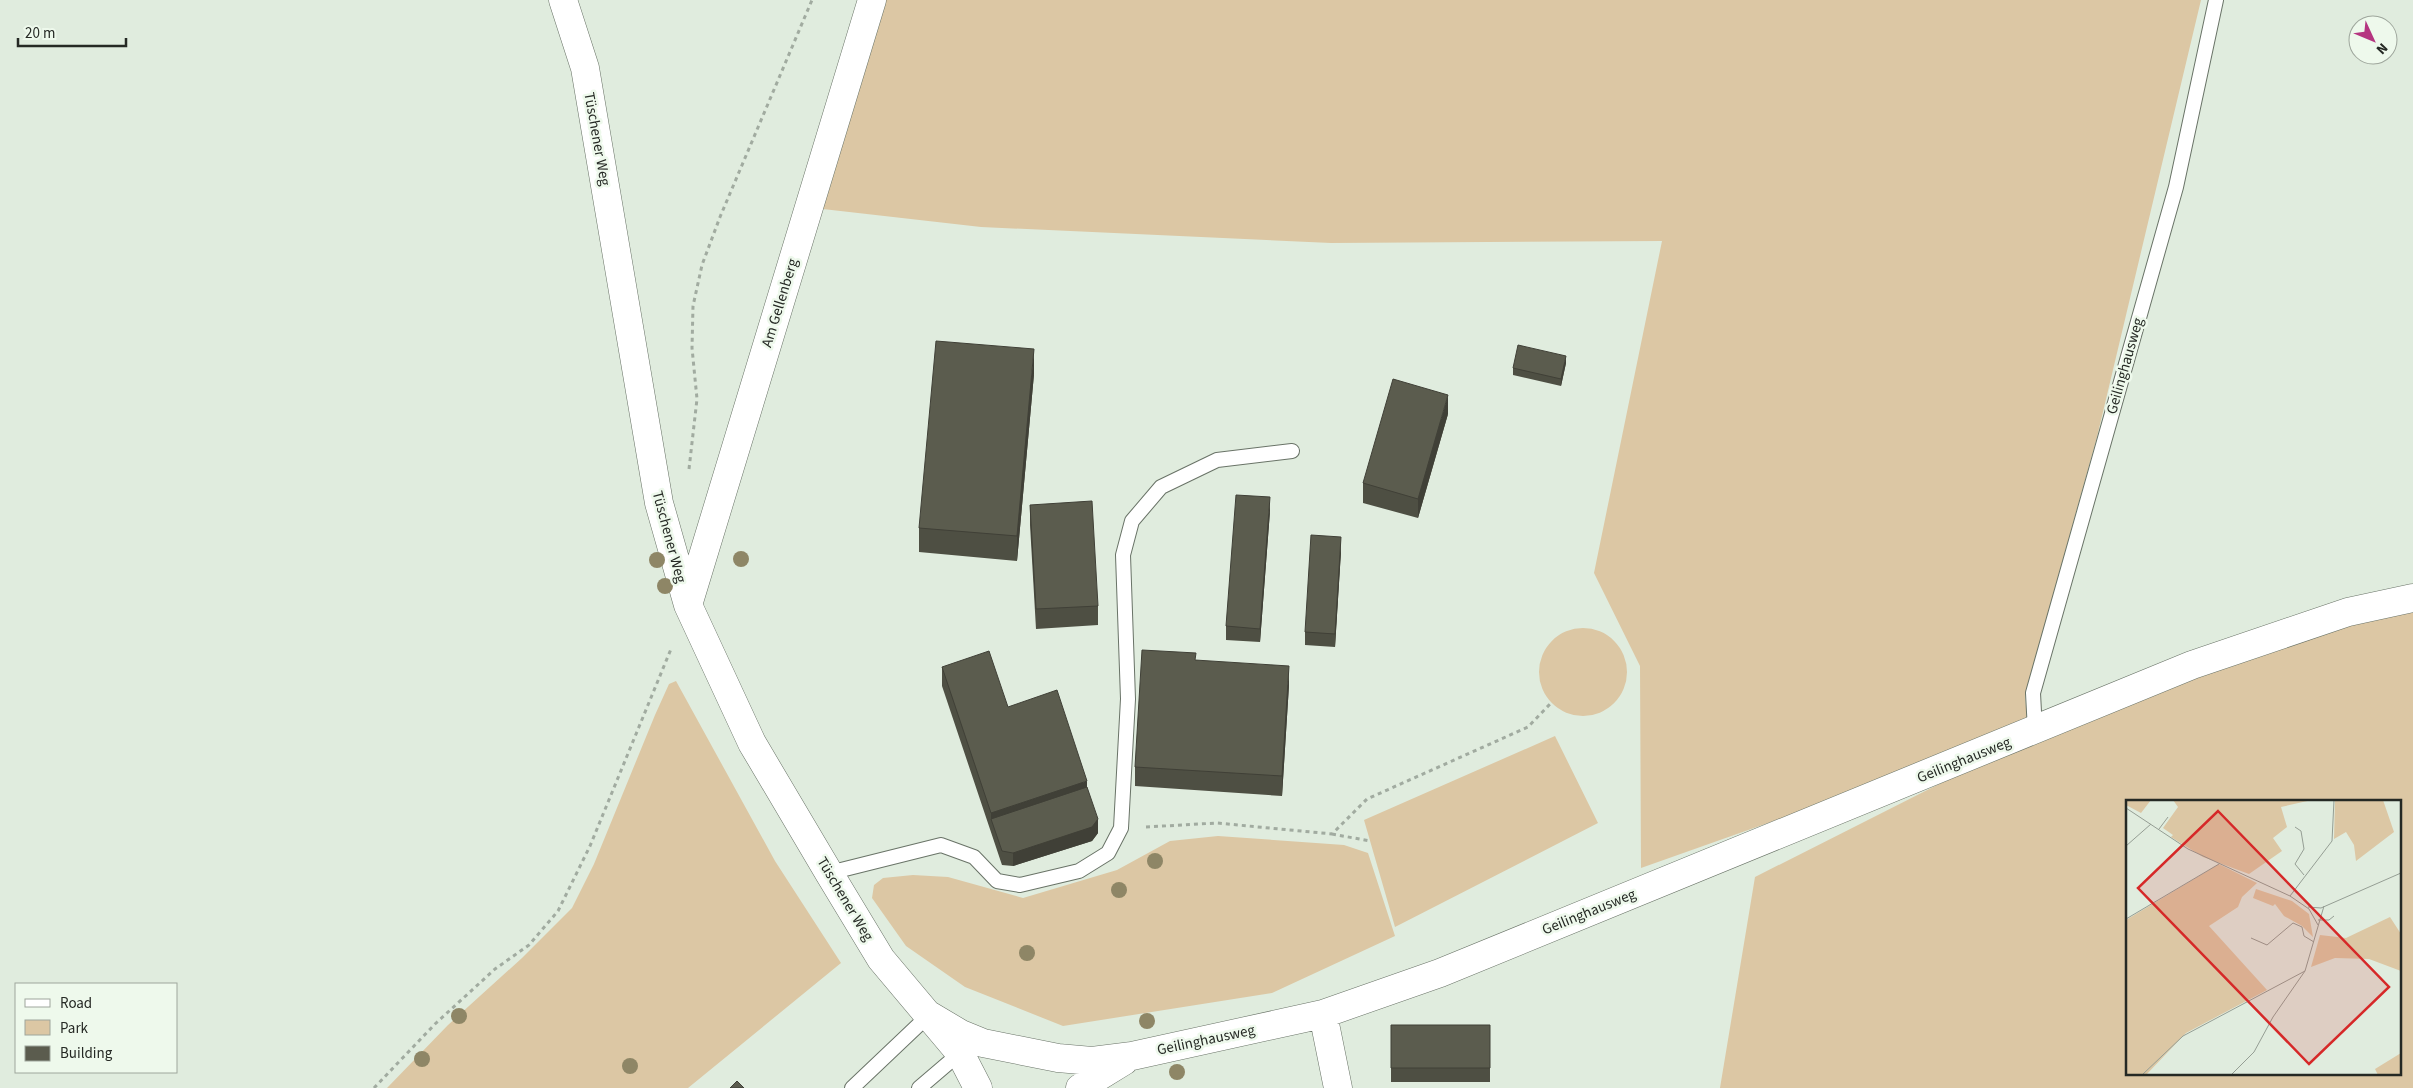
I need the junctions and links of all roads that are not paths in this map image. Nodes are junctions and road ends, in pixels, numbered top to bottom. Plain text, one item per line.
1 (563, 0) edge
2 (872, 0) edge
3 (2216, 0) edge
4 (1292, 451) dead end
5 (2413, 598) edge
6 (688, 605) junction
7 (2035, 731) junction
8 (829, 873) junction
9 (1323, 1014) junction
10 (929, 1015) junction
11 (960, 1053) junction
12 (1132, 1056) junction
13 (1058, 1058) joint
14 (852, 1088) edge
15 (919, 1088) edge
16 (978, 1088) edge
17 (1080, 1088) edge
18 (1338, 1088) edge

1 - 6 street, Tüschener Weg
2 - 6 street, Am Gellenberg
3 - 7 lane, Geilinghausweg
4 - 8 lane
5 - 7 street, Geilinghausweg
6 - 8 street, Tüschener Weg
7 - 9 street, Geilinghausweg
8 - 10 street, Tüschener Weg
9 - 12 street, Geilinghausweg
9 - 18 street
10 - 11 street, Tüschener Weg
10 - 13 street, Tüschener Weg
10 - 14 lane
11 - 15 lane
11 - 16 street, Tüschener Weg
12 - 13 street, Geilinghausweg
12 - 17 street, Geilinghausweg

